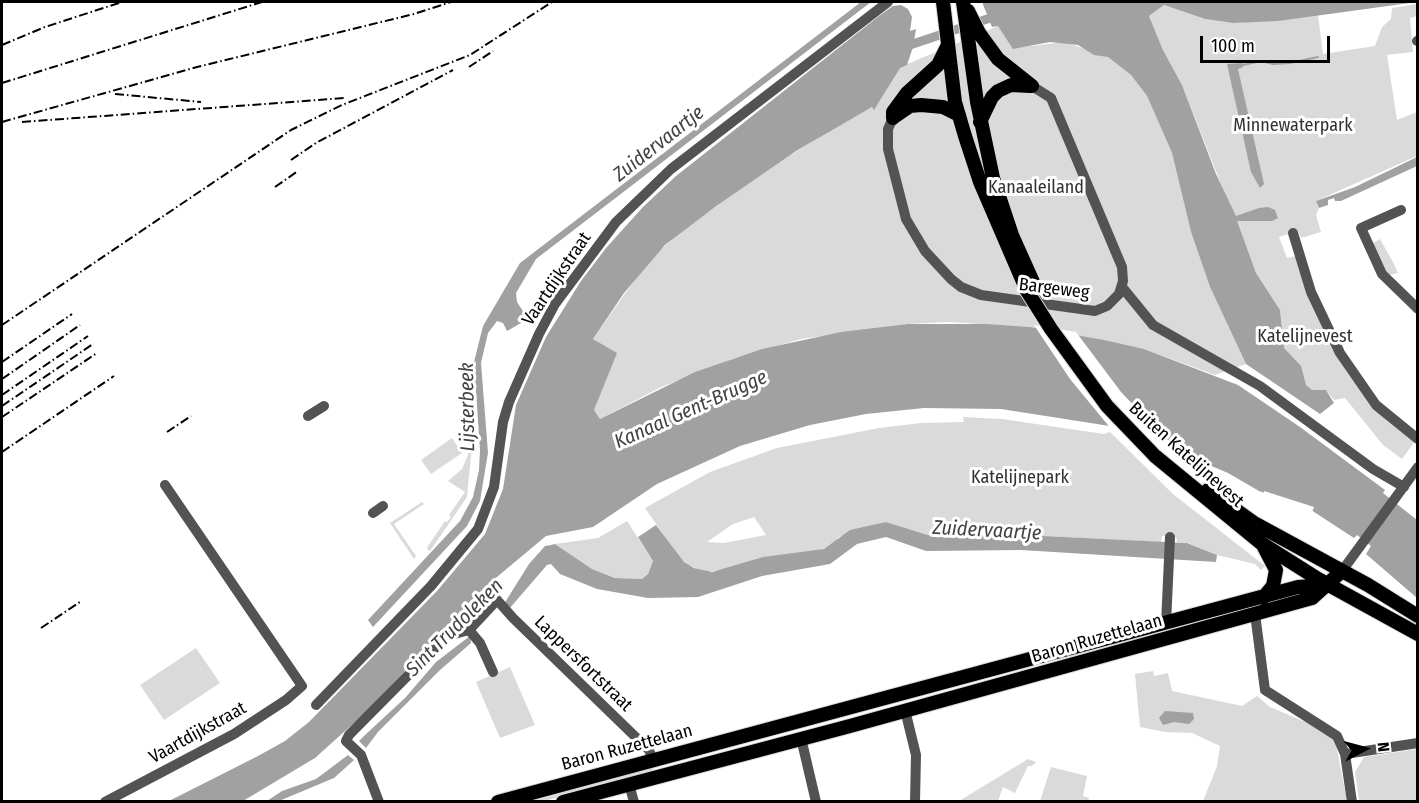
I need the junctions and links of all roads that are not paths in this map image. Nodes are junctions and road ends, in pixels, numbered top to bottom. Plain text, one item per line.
1 (888, 2) edge
2 (943, 2) edge
3 (965, 6) edge
4 (973, 35) junction
5 (947, 47) junction
6 (1032, 86) junction
7 (959, 115) junction
8 (893, 118) junction
9 (980, 122) junction
10 (1401, 210) dead end
11 (1293, 233) dead end
12 (1122, 287) junction
13 (1033, 292) junction
14 (1418, 309) edge
15 (324, 406) dead end
16 (308, 417) dead end
17 (1418, 439) edge
18 (1158, 453) junction
19 (1418, 460) edge
20 (1418, 467) edge
21 (165, 484) dead end
22 (1400, 485) junction
23 (383, 506) dead end
24 (373, 513) dead end
25 (1170, 537) dead end
26 (1261, 543) junction
27 (1342, 571) junction
28 (1328, 585) junction
29 (1263, 598) junction
30 (1255, 614) junction
31 (1418, 616) edge
32 (1166, 624) junction
33 (472, 634) junction
34 (1418, 634) edge
35 (493, 672) dead end
36 (898, 694) junction
37 (316, 705) dead end
38 (904, 710) junction
39 (808, 719) junction
40 (803, 738) junction
41 (1418, 743) edge
42 (1345, 754) junction
43 (653, 760) junction
44 (629, 784) junction
45 (105, 801) edge
46 (379, 801) edge
47 (498, 801) edge
48 (563, 801) edge
49 (634, 801) edge
50 (816, 801) edge
51 (915, 801) edge
52 (1352, 801) edge

1 - 37 street, Vaartdijkstraat
2 - 5 main road, Buiten Katelijnevest
3 - 4 main road
4 - 6 main road
4 - 9 main road, Buiten Katelijnevest
5 - 7 main road, Buiten Katelijnevest
5 - 8 main road
6 - 9 main road
6 - 12 street
7 - 8 main road
7 - 13 main road, Buiten Katelijnevest
8 - 12 street, Bargeweg
9 - 13 main road, Buiten Katelijnevest
10 - 14 street
11 - 17 street
12 - 22 street
13 - 18 main road, Buiten Katelijnevest
15 - 16 street
18 - 26 main road, Buiten Katelijnevest
18 - 27 main road, Buiten Katelijnevest
19 - 22 street
20 - 22 street
21 - 45 street, Vaartdijkstraat
22 - 27 street, Baron Ruzettelaan
23 - 24 street
25 - 32 street
26 - 28 main road, Buiten Katelijnevest
26 - 29 main road
27 - 28 main road, Baron Ruzettelaan
27 - 31 main road, Buiten Katelijnevest
28 - 29 main road, Baron Ruzettelaan
28 - 30 main road, Baron Ruzettelaan
28 - 34 main road, Buiten Katelijnevest
29 - 32 main road, Baron Ruzettelaan
30 - 38 main road, Baron Ruzettelaan
30 - 42 street
32 - 36 main road, Baron Ruzettelaan
33 - 35 street
33 - 43 street, Lappersfortstraat
33 - 46 street
36 - 38 main road
36 - 39 main road, Baron Ruzettelaan
38 - 40 main road, Baron Ruzettelaan
38 - 51 street
39 - 40 main road
39 - 43 main road, Baron Ruzettelaan
40 - 44 main road, Baron Ruzettelaan
40 - 50 street
41 - 42 street
42 - 52 street
43 - 47 main road, Baron Ruzettelaan
44 - 48 main road, Baron Ruzettelaan
44 - 49 street

